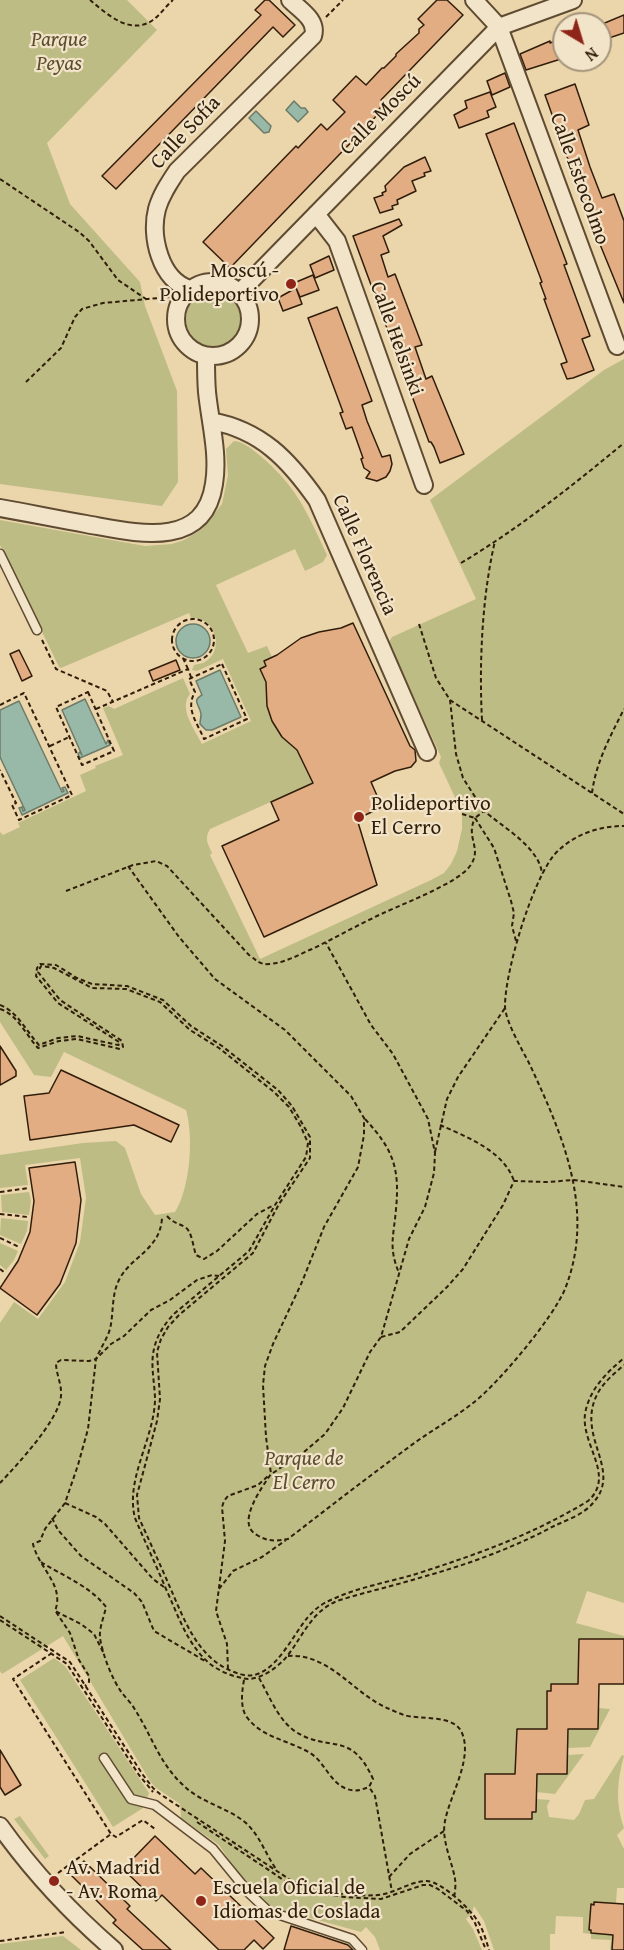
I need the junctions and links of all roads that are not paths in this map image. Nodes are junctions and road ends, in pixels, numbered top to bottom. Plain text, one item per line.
1 (290, 0) edge
2 (474, 0) edge
3 (573, 0) edge
4 (499, 27) junction
5 (316, 214) junction
6 (190, 289) junction
7 (240, 292) junction
8 (617, 346) dead end
9 (206, 356) junction
10 (211, 421) junction
11 (424, 485) dead end
12 (0, 508) edge
13 (0, 554) edge
14 (37, 630) road end
15 (427, 752) dead end
16 (104, 1758) dead end
17 (0, 1826) edge
18 (111, 1949) edge
19 (362, 1950) edge

1 - 6 street, Calle Sofía
2 - 4 street
3 - 4 street, Calle Moscú
4 - 5 street, Calle Moscú
4 - 8 street, Calle Estocolmo
5 - 7 street, Calle Moscú
5 - 11 street, Calle Helsinki
6 - 7 street
6 - 9 street
7 - 9 street
9 - 10 street
10 - 12 street
10 - 15 street, Calle Florencia
13 - 14 lane
16 - 19 lane
17 - 18 street

